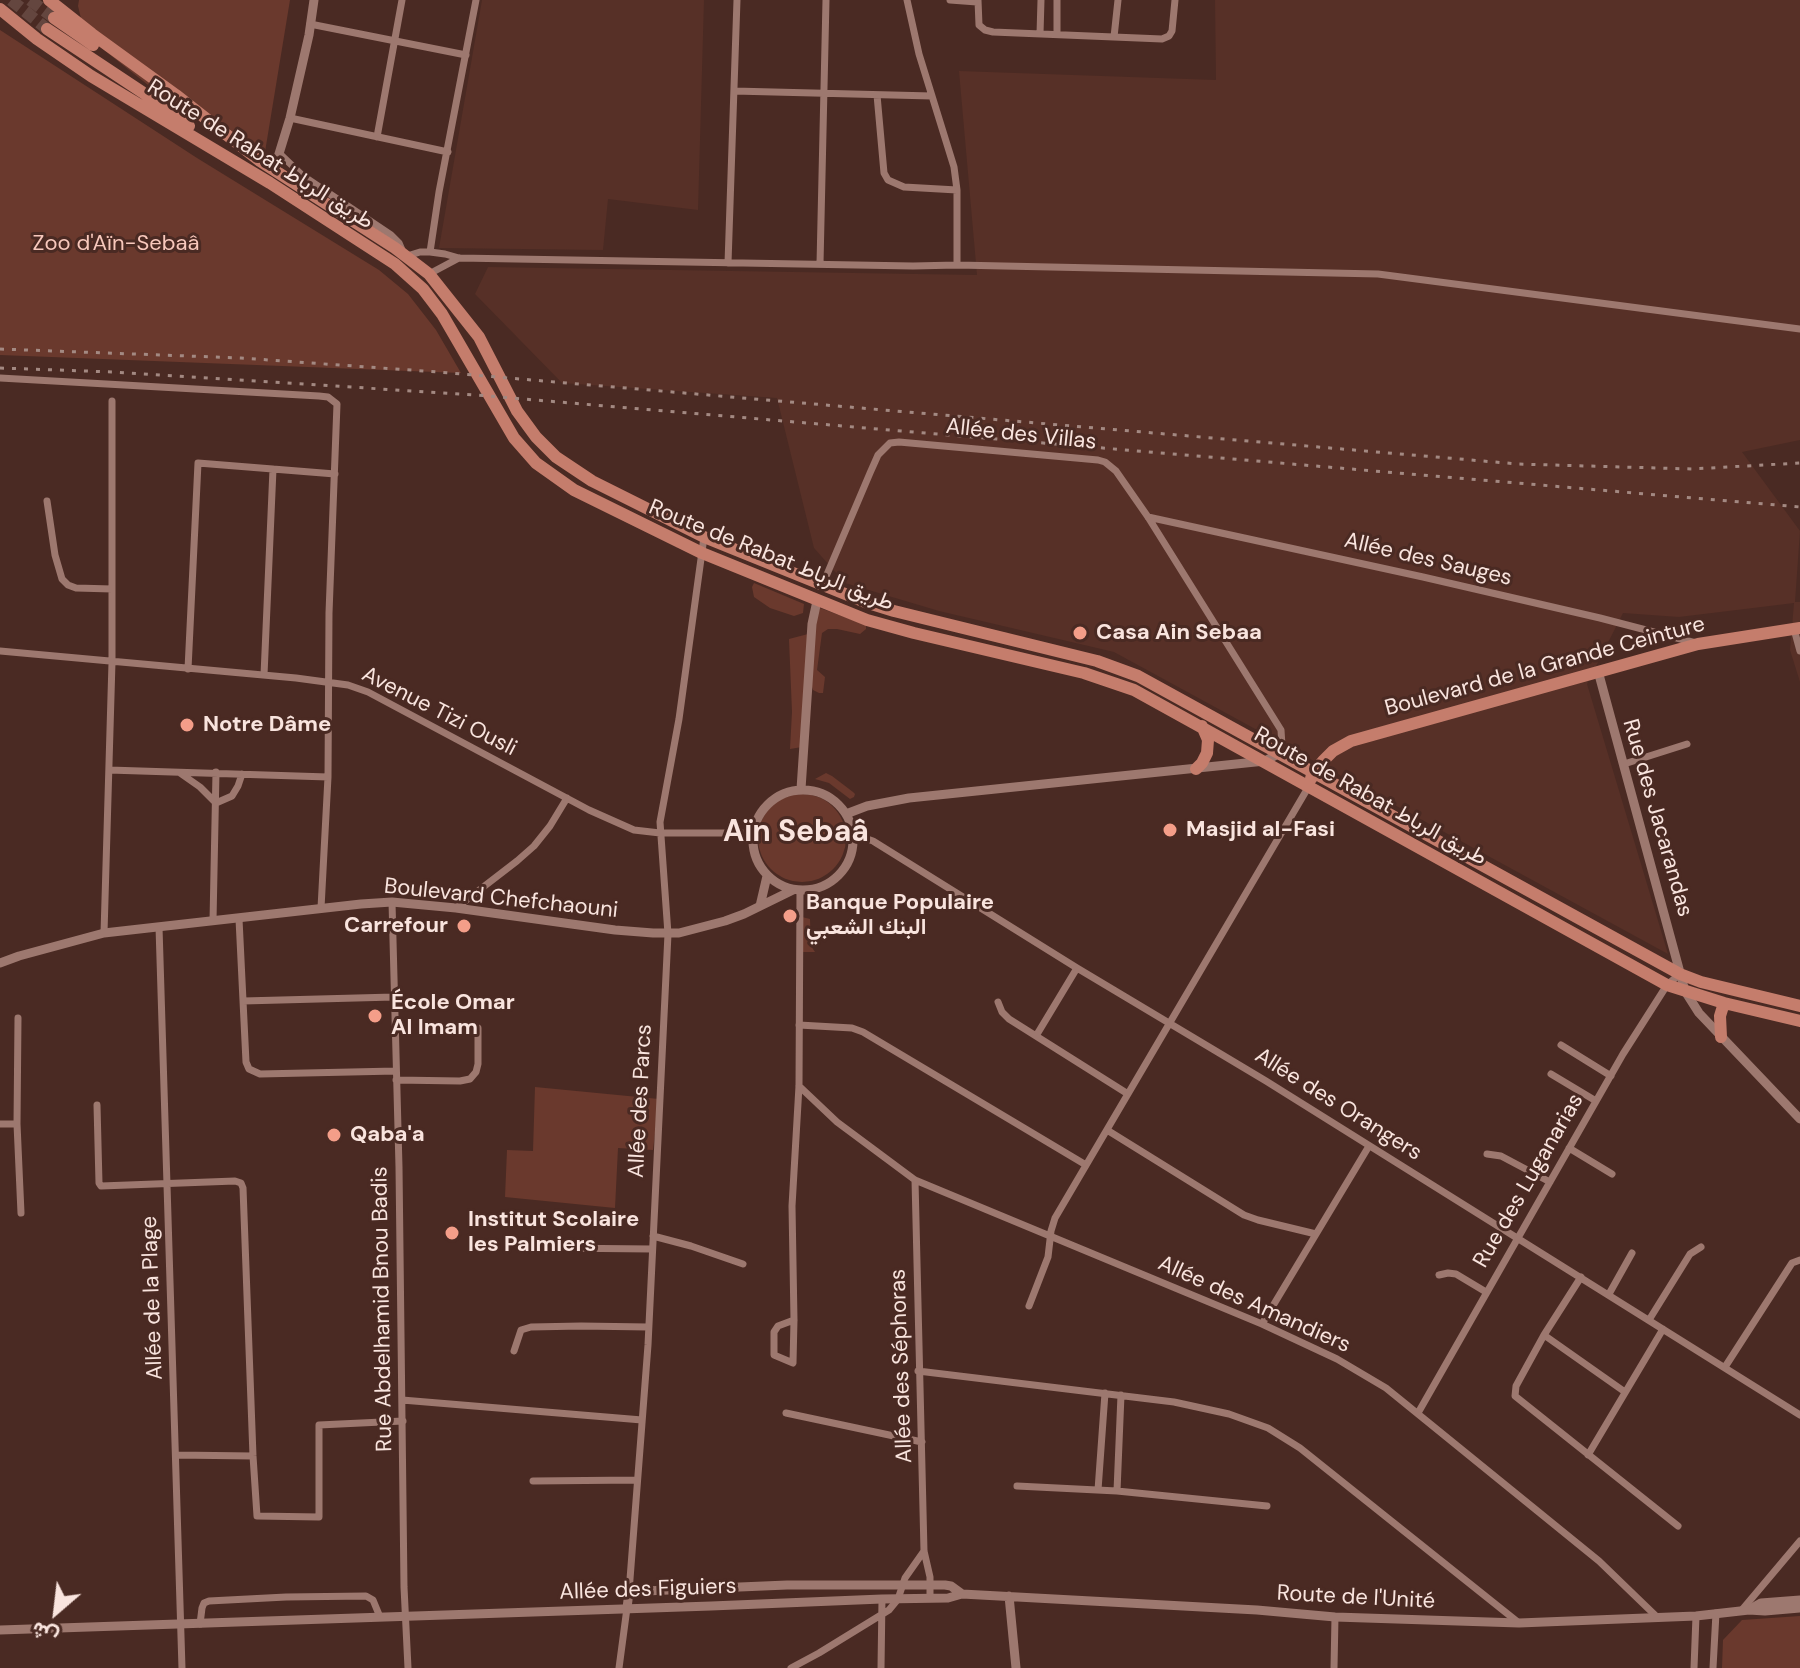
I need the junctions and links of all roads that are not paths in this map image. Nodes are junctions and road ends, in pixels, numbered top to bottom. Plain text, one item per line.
1 (49, 0) edge
2 (314, 0) edge
3 (402, 0) edge
4 (476, 0) edge
5 (737, 0) edge
6 (826, 0) edge
7 (907, 0) edge
8 (950, 0) edge
9 (1041, 0) edge
10 (1057, 0) edge
11 (1118, 0) edge
12 (1175, 0) edge
13 (978, 1) edge
14 (0, 9) edge
15 (310, 24) junction
16 (1040, 34) junction
17 (1057, 34) junction
18 (1114, 37) junction
19 (396, 41) junction
20 (466, 55) junction
21 (734, 91) junction
22 (824, 94) junction
23 (877, 95) junction
24 (932, 96) junction
25 (290, 118) junction
26 (377, 137) junction
27 (448, 152) junction
28 (279, 153) junction
29 (260, 161) junction
30 (272, 176) junction
31 (957, 190) junction
32 (430, 252) junction
33 (405, 254) junction
34 (459, 258) junction
35 (728, 263) junction
36 (820, 264) junction
37 (957, 265) junction
38 (429, 274) junction
39 (1800, 329) edge
40 (0, 378) edge
41 (112, 401) dead end
42 (273, 469) junction
43 (335, 474) junction
44 (47, 501) dead end
45 (1148, 517) junction
46 (704, 537) junction
47 (702, 553) junction
48 (822, 586) junction
49 (112, 589) junction
50 (817, 601) junction
51 (1797, 629) edge
52 (1698, 644) junction
53 (0, 651) edge
54 (1800, 651) edge
55 (112, 662) junction
56 (188, 669) junction
57 (1598, 671) junction
58 (264, 675) junction
59 (328, 682) junction
60 (1202, 726) junction
61 (1687, 744) dead end
62 (1278, 754) junction
63 (1265, 761) junction
64 (1624, 764) junction
65 (1196, 769) junction
66 (109, 770) junction
67 (178, 771) junction
68 (216, 772) junction
69 (242, 774) junction
70 (328, 777) junction
71 (1311, 780) junction
72 (801, 789) junction
73 (567, 798) junction
74 (216, 803) junction
75 (846, 814) junction
76 (660, 833) junction
77 (753, 833) junction
78 (853, 834) junction
79 (767, 876) junction
80 (796, 890) junction
81 (392, 902) junction
82 (760, 906) junction
83 (321, 908) junction
84 (456, 908) junction
85 (239, 919) junction
86 (213, 921) junction
87 (159, 927) junction
88 (104, 933) junction
89 (668, 934) junction
90 (0, 963) edge
91 (1077, 968) junction
92 (1680, 974) junction
93 (1667, 985) junction
94 (1685, 991) junction
95 (394, 997) junction
96 (243, 1001) junction
97 (998, 1002) dead end
98 (1724, 1003) junction
99 (1800, 1006) edge
100 (18, 1018) dead end
101 (1800, 1021) edge
102 (1170, 1023) junction
103 (799, 1025) junction
104 (478, 1028) dead end
105 (1036, 1036) junction
106 (1721, 1037) junction
107 (1561, 1045) dead end
108 (1551, 1074) dead end
109 (396, 1076) junction
110 (1611, 1076) junction
111 (799, 1086) junction
112 (1128, 1094) junction
113 (1596, 1101) junction
114 (97, 1105) dead end
115 (1800, 1119) edge
116 (0, 1124) edge
117 (17, 1124) junction
118 (1107, 1130) junction
119 (1369, 1146) junction
120 (1569, 1148) junction
121 (1487, 1154) dead end
122 (1086, 1165) junction
123 (1612, 1174) dead end
124 (915, 1180) junction
125 (1550, 1182) junction
126 (167, 1183) junction
127 (21, 1213) dead end
128 (1316, 1234) junction
129 (653, 1236) junction
130 (1051, 1237) junction
131 (1518, 1238) junction
132 (1701, 1247) dead end
133 (551, 1248) dead end
134 (652, 1249) junction
135 (1632, 1253) dead end
136 (1800, 1260) edge
137 (743, 1264) dead end
138 (1439, 1275) dead end
139 (1581, 1277) junction
140 (1486, 1292) junction
141 (1609, 1294) junction
142 (1029, 1306) dead end
143 (794, 1320) junction
144 (1649, 1320) junction
145 (1262, 1324) junction
146 (648, 1327) junction
147 (1663, 1329) junction
148 (1544, 1335) junction
149 (514, 1351) dead end
150 (1725, 1367) junction
151 (918, 1371) junction
152 (1625, 1392) junction
153 (1105, 1393) junction
154 (1121, 1395) junction
155 (402, 1400) junction
156 (786, 1413) dead end
157 (1418, 1413) junction
158 (1800, 1415) edge
159 (642, 1420) junction
160 (403, 1421) junction
161 (922, 1442) junction
162 (176, 1455) junction
163 (1588, 1455) junction
164 (253, 1456) junction
165 (637, 1480) junction
166 (533, 1481) dead end
167 (1017, 1486) dead end
168 (1098, 1490) junction
169 (1117, 1491) junction
170 (1267, 1506) dead end
171 (1678, 1526) dead end
172 (1800, 1541) edge
173 (924, 1551) junction
174 (930, 1585) junction
175 (902, 1586) junction
176 (629, 1592) junction
177 (962, 1594) junction
178 (1009, 1596) junction
179 (930, 1598) junction
180 (882, 1599) junction
181 (898, 1599) junction
182 (1800, 1600) edge
183 (627, 1608) junction
184 (1800, 1608) edge
185 (1745, 1610) junction
186 (1716, 1613) junction
187 (882, 1615) junction
188 (1696, 1616) junction
189 (380, 1617) junction
190 (405, 1617) junction
191 (1335, 1617) junction
192 (1658, 1618) junction
193 (1519, 1623) junction
194 (200, 1624) junction
195 (180, 1625) junction
196 (0, 1630) edge
197 (182, 1668) edge
198 (408, 1668) edge
199 (619, 1668) edge
200 (791, 1668) edge
201 (881, 1668) edge
202 (1016, 1668) edge
203 (1334, 1668) edge
204 (1694, 1668) edge
205 (1713, 1668) edge

1 - 29 main road, Route de Rabat طريق الرباط
2 - 15 street
3 - 19 street
4 - 20 street
5 - 21 street
6 - 22 street
7 - 24 street
8 - 13 street
9 - 16 street
10 - 17 street
11 - 18 street
12 - 18 street
13 - 16 street
14 - 30 main road, Route de Rabat طريق الرباط
15 - 19 street
15 - 25 street
16 - 17 street
17 - 18 street
19 - 20 street
19 - 26 street
20 - 27 street
21 - 22 street
21 - 35 street
22 - 23 street
22 - 36 street
23 - 24 street
23 - 31 street
24 - 31 street
25 - 26 street
25 - 28 street
26 - 27 street
27 - 32 street
28 - 30 street
28 - 33 street
29 - 30 main road, Route de Rabat طريق الرباط
29 - 30 main road
30 - 33 main road, Route de Rabat طريق الرباط
30 - 47 main road, Route de Rabat طريق الرباط
31 - 37 street
32 - 33 street
32 - 34 street
33 - 38 main road, Route de Rabat طريق الرباط
34 - 35 street
34 - 38 street
35 - 36 street
36 - 37 street
37 - 39 street
38 - 46 main road, Route de Rabat طريق الرباط
40 - 43 street
41 - 49 street
42 - 43 street
42 - 56 street
42 - 58 street
43 - 59 street
44 - 49 street
45 - 48 street, Allée des Villas
45 - 52 street, Allée des Sauges
45 - 62 street, Allée des Villas
46 - 47 street, Allée des Parcs
46 - 48 main road, Route de Rabat طريق الرباط
47 - 50 main road, Route de Rabat طريق الرباط
47 - 76 street, Allée des Parcs
48 - 62 main road, Route de Rabat طريق الرباط
49 - 55 street
50 - 60 main road, Route de Rabat طريق الرباط
50 - 72 street
51 - 52 main road, Boulevard de la Grande Ceinture
51 - 54 street
52 - 57 main road, Boulevard de la Grande Ceinture
53 - 55 street, Avenue Tizi Ousli
55 - 56 street, Avenue Tizi Ousli
55 - 66 street
56 - 58 street, Avenue Tizi Ousli
57 - 64 street, Rue des Jacarandas
57 - 71 main road, Boulevard de la Grande Ceinture
58 - 59 street, Avenue Tizi Ousli
59 - 70 street
59 - 73 street, Avenue Tizi Ousli
60 - 63 main road, Route de Rabat طريق الرباط
60 - 65 main road
61 - 64 street
62 - 63 street
62 - 71 main road, Route de Rabat طريق الرباط
63 - 65 street
63 - 71 main road, Route de Rabat طريق الرباط
64 - 92 street, Rue des Jacarandas
65 - 75 street
66 - 67 street
66 - 88 street
67 - 68 street
67 - 74 street
68 - 69 street
68 - 74 street
69 - 70 street
69 - 74 street
70 - 83 street
71 - 92 main road, Route de Rabat طريق الرباط
71 - 93 main road, Route de Rabat طريق الرباط
71 - 102 street
72 - 75 street
72 - 77 street
73 - 76 street, Avenue Tizi Ousli
73 - 84 street
74 - 86 street
75 - 78 street
76 - 77 street, Avenue Tizi Ousli
76 - 89 street, Allée des Parcs
77 - 79 street
78 - 80 street
78 - 91 street, Allée des Orangers
79 - 80 street
79 - 82 street
80 - 82 street, Boulevard Chefchaouni
80 - 103 street
81 - 83 street, Boulevard Chefchaouni
81 - 84 street, Boulevard Chefchaouni
81 - 95 street, Rue Abdelhamid Bnou Badis
82 - 89 street, Boulevard Chefchaouni
83 - 85 street, Boulevard Chefchaouni
84 - 89 street, Boulevard Chefchaouni
85 - 86 street, Boulevard Chefchaouni
85 - 96 street
86 - 87 street, Boulevard Chefchaouni
87 - 88 street, Boulevard Chefchaouni
87 - 126 street, Allée de la Plage
88 - 90 street, Boulevard Chefchaouni
89 - 129 street, Allée des Parcs
91 - 102 street, Allée des Orangers
91 - 105 street
92 - 93 street, Rue des Luganarias
92 - 94 street, Rue des Jacarandas
92 - 99 main road, Route de Rabat طريق الرباط
93 - 94 main road, Route de Rabat طريق الرباط
93 - 110 street, Rue des Luganarias
94 - 98 main road, Route de Rabat طريق الرباط
94 - 106 street, Rue des Jacarandas
95 - 96 street
95 - 109 street, Rue Abdelhamid Bnou Badis
96 - 109 street
97 - 105 street
98 - 101 main road, Route de Rabat طريق الرباط
98 - 106 main road
100 - 117 street
102 - 112 street
102 - 119 street, Allée des Orangers
103 - 111 street
103 - 122 street
104 - 109 street
105 - 112 street
106 - 115 street, Rue des Jacarandas
107 - 110 street
108 - 113 street
109 - 155 street, Rue Abdelhamid Bnou Badis
110 - 113 street, Rue des Luganarias
111 - 124 street, Allée des Amandiers
111 - 143 street
112 - 118 street
113 - 120 street, Rue des Luganarias
114 - 126 street
116 - 117 street
117 - 127 street
118 - 122 street
118 - 128 street
119 - 128 street
119 - 131 street, Allée des Orangers
120 - 123 street
120 - 125 street, Rue des Luganarias
121 - 125 street
122 - 130 street
124 - 130 street, Allée des Amandiers
124 - 151 street, Allée des Séphoras
125 - 131 street, Rue des Luganarias
126 - 162 street, Allée de la Plage
126 - 164 street
128 - 145 street
129 - 134 street, Allée des Parcs
129 - 137 street
130 - 142 street
130 - 145 street, Allée des Amandiers
131 - 139 street, Allée des Orangers
131 - 140 street, Rue des Luganarias
132 - 144 street
133 - 134 street
134 - 146 street, Allée des Parcs
135 - 141 street
136 - 150 street
138 - 140 street
139 - 141 street, Allée des Orangers
139 - 148 street
140 - 157 street, Rue des Luganarias
141 - 144 street, Allée des Orangers
143 - 143 street
144 - 147 street, Allée des Orangers
145 - 157 street, Allée des Amandiers
146 - 149 street
146 - 159 street, Allée des Parcs
147 - 150 street, Allée des Orangers
147 - 152 street
148 - 152 street
148 - 163 street
150 - 158 street, Allée des Orangers
151 - 153 street
151 - 161 street, Allée des Séphoras
152 - 163 street
153 - 154 street
153 - 168 street
154 - 169 street
154 - 193 street
155 - 159 street
155 - 160 street, Rue Abdelhamid Bnou Badis
156 - 161 street
157 - 192 street, Allée des Amandiers
159 - 165 street, Allée des Parcs
160 - 164 street
160 - 190 street, Rue Abdelhamid Bnou Badis
161 - 173 street, Allée des Séphoras
162 - 164 street
162 - 195 street, Allée de la Plage
163 - 171 street
165 - 166 street
165 - 176 street, Allée des Parcs
167 - 168 street
168 - 169 street
169 - 170 street
172 - 185 street
173 - 174 street, Allée des Séphoras
173 - 175 street
174 - 175 street, Allée des Figuiers
174 - 177 street, Allée des Figuiers
174 - 179 street, Allée des Séphoras
175 - 176 street, Allée des Figuiers
175 - 181 street
176 - 183 street, Allée des Parcs
177 - 178 street, Route de l'Unité
177 - 179 street, Allée des Figuiers
178 - 191 street, Route de l'Unité
178 - 202 street
179 - 181 street, Allée des Figuiers
180 - 181 street, Allée des Figuiers
180 - 183 street, Allée des Figuiers
180 - 187 street
181 - 187 street
182 - 185 street, Route de l'Unité
183 - 190 street, Allée des Figuiers
183 - 199 street, Allée des Parcs
184 - 185 street, Route de l'Unité
185 - 186 street, Route de l'Unité
186 - 188 street, Route de l'Unité
186 - 205 street
187 - 200 street
187 - 201 street
188 - 192 street, Route de l'Unité
188 - 204 street
189 - 190 street, Allée des Figuiers
189 - 194 street, Allée des Figuiers
189 - 194 street
190 - 198 street, Rue Abdelhamid Bnou Badis
191 - 193 street, Route de l'Unité
191 - 203 street
192 - 193 street, Route de l'Unité
194 - 195 street, Allée des Figuiers
195 - 196 street, Allée des Figuiers
195 - 197 street, Allée de la Plage

